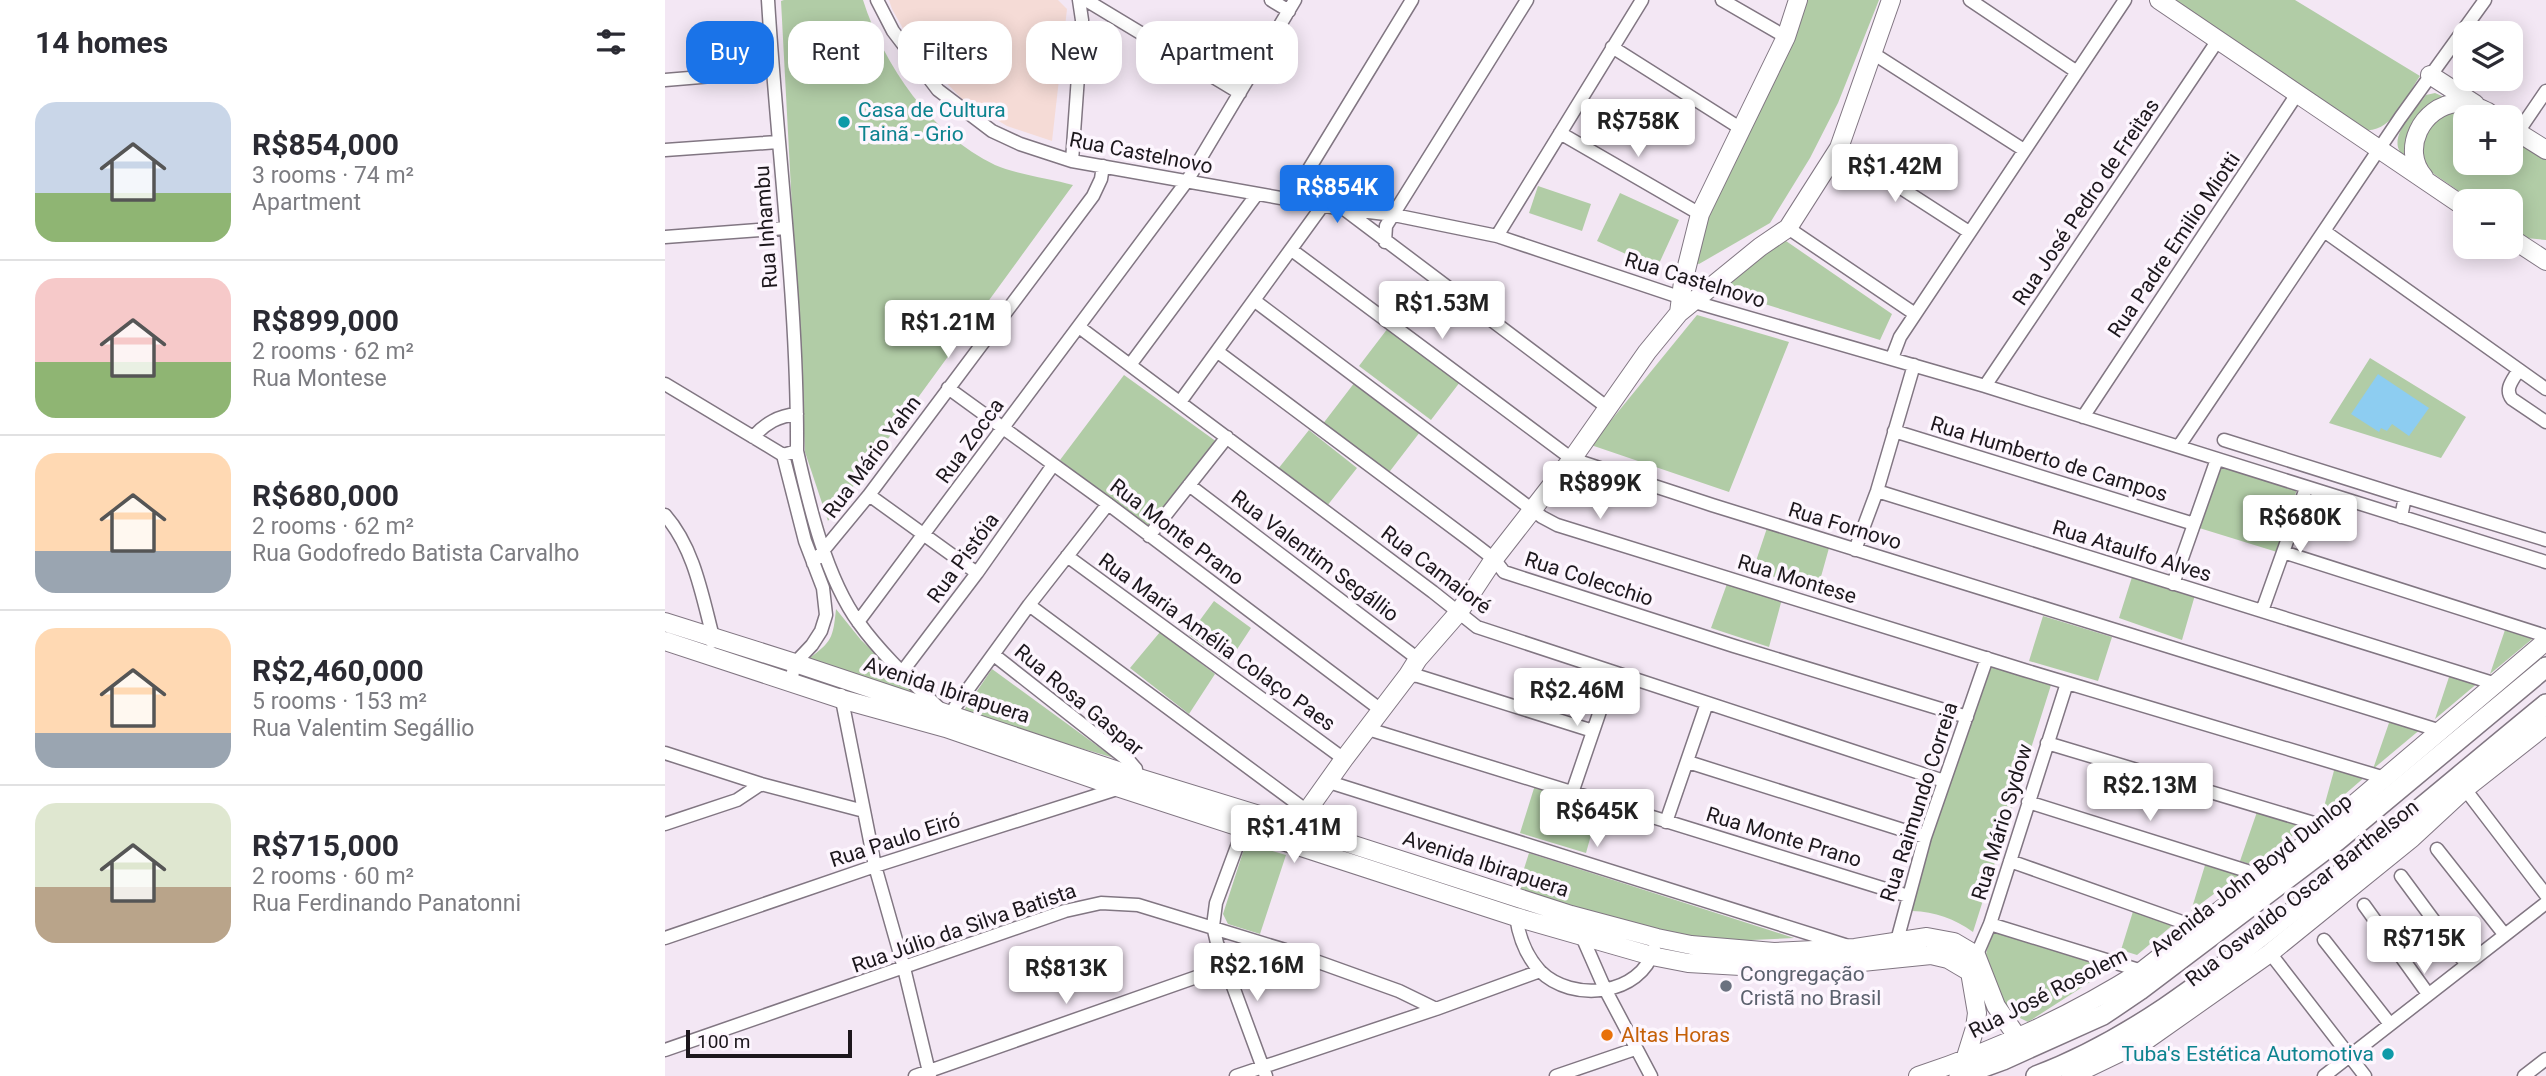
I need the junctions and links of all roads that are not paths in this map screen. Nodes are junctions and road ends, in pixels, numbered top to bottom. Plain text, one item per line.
1 (768, 0) edge
2 (877, 0) edge
3 (1079, 0) edge
4 (1086, 0) edge
5 (1271, 0) edge
6 (1412, 0) edge
7 (1527, 0) edge
8 (1642, 0) edge
9 (1722, 0) edge
10 (1798, 0) edge
11 (1891, 0) edge
12 (1970, 0) edge
13 (2125, 0) edge
14 (2159, 0) edge
15 (2485, 0) edge
16 (1292, 5) edge
17 (769, 21) edge
18 (1786, 37) junction
19 (2218, 40) junction
20 (1612, 47) junction
21 (1874, 54) junction
22 (2077, 72) junction
23 (2430, 75) junction
24 (686, 78) edge
25 (665, 80) edge
26 (773, 84) edge
27 (2546, 91) edge
28 (1240, 93) junction
29 (2297, 94) junction
30 (2467, 105) edge
31 (2476, 105) edge
32 (2523, 120) edge
33 (1740, 128) junction
34 (1560, 133) junction
35 (2523, 135) edge
36 (779, 142) junction
37 (2380, 148) junction
38 (1839, 149) junction
39 (665, 150) edge
40 (2024, 150) junction
41 (2546, 150) edge
42 (1072, 161) junction
43 (1103, 166) junction
44 (1187, 181) junction
45 (2430, 183) junction
46 (1257, 194) junction
47 (2453, 199) edge
48 (1290, 200) junction
49 (1323, 205) junction
50 (1343, 209) junction
51 (1700, 214) junction
52 (1394, 215) junction
53 (786, 228) junction
54 (1788, 228) junction
55 (2323, 231) junction
56 (1969, 232) junction
57 (1497, 236) junction
58 (665, 237) edge
59 (2523, 241) edge
60 (1385, 242) junction
61 (2546, 244) edge
62 (2523, 245) edge
63 (1293, 251) junction
64 (1690, 256) junction
65 (2546, 261) edge
66 (1727, 274) junction
67 (1255, 301) junction
68 (1683, 304) junction
69 (1915, 314) junction
70 (1079, 327) junction
71 (1217, 352) junction
72 (1892, 358) junction
73 (1130, 365) junction
74 (1914, 365) junction
75 (2518, 370) junction
76 (665, 384) edge
77 (1985, 386) junction
78 (948, 388) junction
79 (2546, 389) edge
80 (1181, 402) junction
81 (1608, 408) junction
82 (797, 414) junction
83 (2083, 418) junction
84 (2546, 422) edge
85 (1004, 428) junction
86 (1894, 431) junction
87 (753, 437) junction
88 (1227, 437) junction
89 (2224, 440) dead end
90 (2179, 446) junction
91 (797, 452) junction
92 (783, 455) junction
93 (1571, 459) junction
94 (2217, 459) junction
95 (1053, 465) junction
96 (1189, 485) junction
97 (2306, 488) junction
98 (1877, 491) junction
99 (869, 495) junction
100 (2405, 498) junction
101 (1108, 504) junction
102 (1533, 509) junction
103 (665, 515) edge
104 (2401, 517) junction
105 (2194, 524) junction
106 (925, 535) junction
107 (1149, 536) junction
108 (2546, 540) edge
109 (1855, 550) junction
110 (824, 551) junction
111 (2283, 552) junction
112 (1067, 556) junction
113 (1494, 559) junction
114 (2546, 562) edge
115 (813, 563) junction
116 (977, 573) junction
117 (2173, 584) junction
118 (1029, 605) junction
119 (2262, 611) junction
120 (1459, 612) junction
121 (665, 622) edge
122 (858, 622) junction
123 (2546, 636) edge
124 (713, 637) junction
125 (665, 641) edge
126 (2546, 641) edge
127 (993, 655) junction
128 (709, 656) junction
129 (1987, 658) junction
130 (1418, 659) junction
131 (795, 663) junction
132 (2546, 667) edge
133 (902, 672) junction
134 (1613, 673) junction
135 (1408, 676) junction
136 (844, 680) junction
137 (791, 681) junction
138 (2067, 683) junction
139 (2496, 684) junction
140 (841, 699) junction
141 (1707, 703) junction
142 (2546, 704) edge
143 (1381, 710) junction
144 (2546, 716) edge
145 (1967, 717) junction
146 (947, 718) junction
147 (2546, 725) edge
148 (1368, 729) junction
149 (1593, 732) junction
150 (2441, 732) junction
151 (2047, 743) junction
152 (2488, 752) junction
153 (665, 753) edge
154 (1344, 759) junction
155 (1688, 762) junction
156 (1136, 777) junction
157 (2385, 778) junction
158 (1944, 781) junction
159 (1329, 782) junction
160 (761, 783) junction
161 (1120, 788) junction
162 (2465, 789) junction
163 (1572, 793) junction
164 (2028, 802) junction
165 (864, 811) junction
166 (1307, 811) junction
167 (1247, 820) junction
168 (1666, 821) junction
169 (665, 824) edge
170 (2327, 827) junction
171 (1294, 835) junction
172 (1925, 836) junction
173 (2437, 849) dead end
174 (2010, 861) junction
175 (875, 866) junction
176 (2263, 876) junction
177 (2401, 876) dead end
178 (2546, 895) edge
179 (1908, 896) junction
180 (2546, 903) edge
181 (2364, 905) dead end
182 (1571, 915) junction
183 (1516, 917) junction
184 (1990, 923) junction
185 (1213, 926) junction
186 (2199, 928) junction
187 (2504, 934) junction
188 (1582, 936) junction
189 (665, 938) edge
190 (2324, 940) dead end
191 (1655, 947) junction
192 (1855, 948) junction
193 (1285, 950) junction
194 (1894, 950) junction
195 (2270, 953) junction
196 (1973, 964) junction
197 (2466, 964) junction
198 (904, 968) junction
199 (1227, 968) junction
200 (1541, 971) junction
201 (2142, 971) junction
202 (1605, 989) junction
203 (2428, 994) junction
204 (1436, 1009) junction
205 (2390, 1024) junction
206 (2018, 1038) junction
207 (1635, 1049) junction
208 (665, 1050) edge
209 (2350, 1056) junction
210 (2546, 1059) edge
211 (1962, 1068) edge
212 (1265, 1071) edge
213 (929, 1074) edge
214 (915, 1076) edge
215 (1236, 1076) edge
216 (1556, 1076) edge
217 (1651, 1076) edge
218 (1918, 1076) edge
219 (2036, 1076) edge
220 (2071, 1076) edge
221 (2324, 1076) edge
222 (2365, 1076) edge
223 (2524, 1076) edge

1 - 17 street, Rua Inhambu
2 - 42 street, Rua Castelnovo
3 - 42 street
4 - 28 street
5 - 16 street
6 - 48 street
7 - 52 street
8 - 20 street
9 - 18 street
10 - 18 street
11 - 21 street
12 - 22 street
13 - 22 street
14 - 19 street
15 - 23 street
16 - 28 street, Rua Zocca
18 - 33 street
19 - 29 street
19 - 77 street, Rua José Pedro de Freitas
20 - 33 street
20 - 34 street
21 - 38 street
21 - 40 street
22 - 40 street
23 - 31 street
23 - 37 street
24 - 25 street
26 - 36 street, Rua Inhambu
27 - 32 street
28 - 44 street, Rua Zocca
29 - 37 street
29 - 83 street, Rua Padre Emilio Miotti
30 - 45 street
33 - 51 street
34 - 51 street
34 - 57 street
35 - 41 street
36 - 39 street
36 - 53 street, Rua Inhambu
37 - 45 street
37 - 55 street
38 - 54 street
38 - 56 street
40 - 56 street
42 - 43 street, Rua Castelnovo
43 - 44 street, Rua Castelnovo
43 - 78 street, Rua Mário Yahn
44 - 46 street, Rua Castelnovo
44 - 70 street, Rua Zocca
45 - 47 street
46 - 48 street, Rua Castelnovo
46 - 73 street
48 - 49 street, Rua Castelnovo
49 - 50 street, Rua Castelnovo
49 - 63 street
50 - 52 street, Rua Castelnovo
50 - 60 street
51 - 64 street
52 - 57 street, Rua Castelnovo
52 - 60 street
53 - 58 street
53 - 82 street, Rua Inhambu
54 - 66 street
54 - 69 street
55 - 75 street
55 - 90 street
56 - 69 street
57 - 68 street, Rua Castelnovo
59 - 61 street
60 - 81 street
62 - 65 street
63 - 67 street
63 - 93 street, Rua Fornovo
64 - 66 street
64 - 68 street
66 - 68 street
67 - 71 street
67 - 102 street, Rua Montese
68 - 72 street, Rua Castelnovo
68 - 81 street
69 - 72 street
70 - 73 street, Rua Camaioré
70 - 85 street, Rua Zocca
71 - 80 street
71 - 113 street, Rua Colecchio
72 - 74 street, Rua Castelnovo
73 - 80 street, Rua Camaioré
74 - 77 street, Rua Castelnovo
74 - 86 street
75 - 79 street
75 - 84 street
76 - 87 street
77 - 83 street, Rua Castelnovo
78 - 85 street, Rua Monte Prano
78 - 99 street, Rua Mário Yahn
80 - 88 street, Rua Camaioré
81 - 93 street
82 - 87 street
82 - 91 street, Rua Inhambu
83 - 90 street, Rua Castelnovo
85 - 95 street, Rua Monte Prano
85 - 106 street, Rua Zocca
86 - 98 street
86 - 105 street, Rua Humberto de Campos
87 - 92 street
88 - 96 street
88 - 120 street, Rua Camaioré
89 - 100 street
90 - 94 street, Rua Castelnovo
91 - 92 street
91 - 110 street, Rua Inhambu
92 - 115 street
93 - 102 street
93 - 109 street, Rua Fornovo
94 - 97 street, Rua Castelnovo
94 - 105 street
95 - 101 street, Rua Monte Prano
95 - 116 street, Rua Pistóia
96 - 107 street
96 - 130 street, Rua Valentim Segállio
97 - 104 street, Rua Castelnovo
97 - 111 street
98 - 109 street
98 - 117 street, Rua Ataulfo Alves
99 - 106 street
99 - 110 street, Rua Mário Yahn
100 - 104 street
100 - 108 street
101 - 107 street, Rua Monte Prano
101 - 112 street
102 - 113 street
102 - 129 street, Rua Montese
103 - 124 street
104 - 114 street, Rua Castelnovo
105 - 117 street
106 - 116 street
106 - 122 street, Rua Zocca
107 - 143 street, Rua Monte Prano
109 - 150 street, Rua Fornovo
110 - 115 street, Rua Mário Yahn
110 - 122 street, Rua Inhambu
111 - 119 street
111 - 123 street
112 - 118 street
112 - 154 street, Rua Maria Amélia Colaço Paes
113 - 120 street
113 - 145 street, Rua Colecchio
115 - 131 street
116 - 133 street, Rua Pistóia
117 - 119 street, Rua Ataulfo Alves
118 - 127 street
118 - 166 street
119 - 139 street, Rua Ataulfo Alves
120 - 130 street
120 - 134 street, Rua Camaioré
121 - 124 street, Avenida Ibirapuera
122 - 133 street, Rua Inhambu
124 - 128 street
124 - 131 street, Avenida Ibirapuera
125 - 128 street, Avenida Ibirapuera
126 - 139 street, Rua José Rosolem
127 - 146 street
127 - 156 street, Rua Rosa Gaspar
128 - 137 street, Avenida Ibirapuera
129 - 138 street, Rua Montese
129 - 145 street, Rua Raimundo Correia
130 - 135 street
131 - 136 street, Avenida Ibirapuera
131 - 137 street
132 - 211 main road, Avenida John Boyd Dunlop
133 - 146 street, Rua Inhambu
134 - 141 street, Rua Camaioré
134 - 149 street
135 - 143 street
135 - 149 street
136 - 140 street
136 - 146 street, Avenida Ibirapuera
137 - 140 street, Avenida Ibirapuera
138 - 151 street, Rua Mário Sydow
138 - 157 street, Rua Montese
139 - 150 street, Rua José Rosolem
140 - 146 street, Avenida Ibirapuera
140 - 165 street
141 - 155 street
141 - 158 street, Rua Camaioré
142 - 152 main road
143 - 148 street
144 - 152 main road
145 - 158 street, Rua Raimundo Correia
146 - 156 street, Avenida Ibirapuera
146 - 161 street, Avenida Ibirapuera
147 - 162 street, Rua Oswaldo Oscar Barthelson
148 - 154 street
148 - 163 street, Rua Monte Prano
149 - 163 street
150 - 157 street, Rua José Rosolem
151 - 164 street, Rua Mário Sydow
151 - 170 street
152 - 219 main road
153 - 160 street
154 - 159 street
155 - 168 street
155 - 172 street
156 - 161 street, Rua Paulo Eiró
156 - 167 street, Avenida Ibirapuera
157 - 170 street, Rua José Rosolem
158 - 172 street, Rua Raimundo Correia
159 - 166 street
159 - 192 street
160 - 165 street
160 - 169 street
161 - 167 street, Avenida Ibirapuera
161 - 175 street, Rua Paulo Eiró
162 - 178 street
162 - 195 street, Rua Oswaldo Oscar Barthelson
163 - 168 street, Rua Monte Prano
164 - 174 street, Rua Mário Sydow
164 - 176 street
165 - 175 street
166 - 171 street
167 - 171 street, Avenida Ibirapuera
167 - 185 street
168 - 179 street, Rua Monte Prano
170 - 176 street, Rua José Rosolem
171 - 182 street, Avenida Ibirapuera
171 - 183 street, Avenida Ibirapuera
172 - 179 street, Rua Raimundo Correia
173 - 187 street
174 - 184 street, Rua Mário Sydow
174 - 186 street
175 - 189 street, Rua Paulo Eiró
175 - 198 street
176 - 186 street, Rua José Rosolem
177 - 197 street
179 - 194 street, Rua Raimundo Correia
180 - 187 street
181 - 203 street
182 - 188 street
182 - 191 street, Avenida Ibirapuera
183 - 188 street, Avenida Ibirapuera
183 - 200 street
184 - 196 street, Rua Mário Sydow
184 - 201 street
185 - 193 street, Rua Júlio da Silva Batista
185 - 198 street, Rua Júlio da Silva Batista
185 - 199 street
186 - 201 street, Rua José Rosolem
187 - 197 street
188 - 191 street, Avenida Ibirapuera
188 - 202 street
190 - 205 street
191 - 192 street, Avenida Ibirapuera
191 - 194 street, Avenida Ibirapuera
191 - 202 street
192 - 194 street, Avenida Ibirapuera
193 - 199 street
193 - 204 street, Rua Júlio da Silva Batista
194 - 196 street, Avenida Ibirapuera
195 - 209 street
195 - 220 street, Rua Oswaldo Oscar Barthelson
196 - 206 street
196 - 211 street
197 - 203 street
198 - 208 street, Rua Júlio da Silva Batista
198 - 213 street
199 - 212 street
199 - 213 street
200 - 202 street
200 - 204 street
201 - 206 street, Rua José Rosolem
202 - 207 street
203 - 205 street
204 - 212 street
205 - 209 street
206 - 211 street, Rua José Rosolem
207 - 216 street
207 - 217 street
209 - 221 street
209 - 222 street
210 - 223 street
211 - 218 street, Rua José Rosolem
212 - 215 street
213 - 214 street

